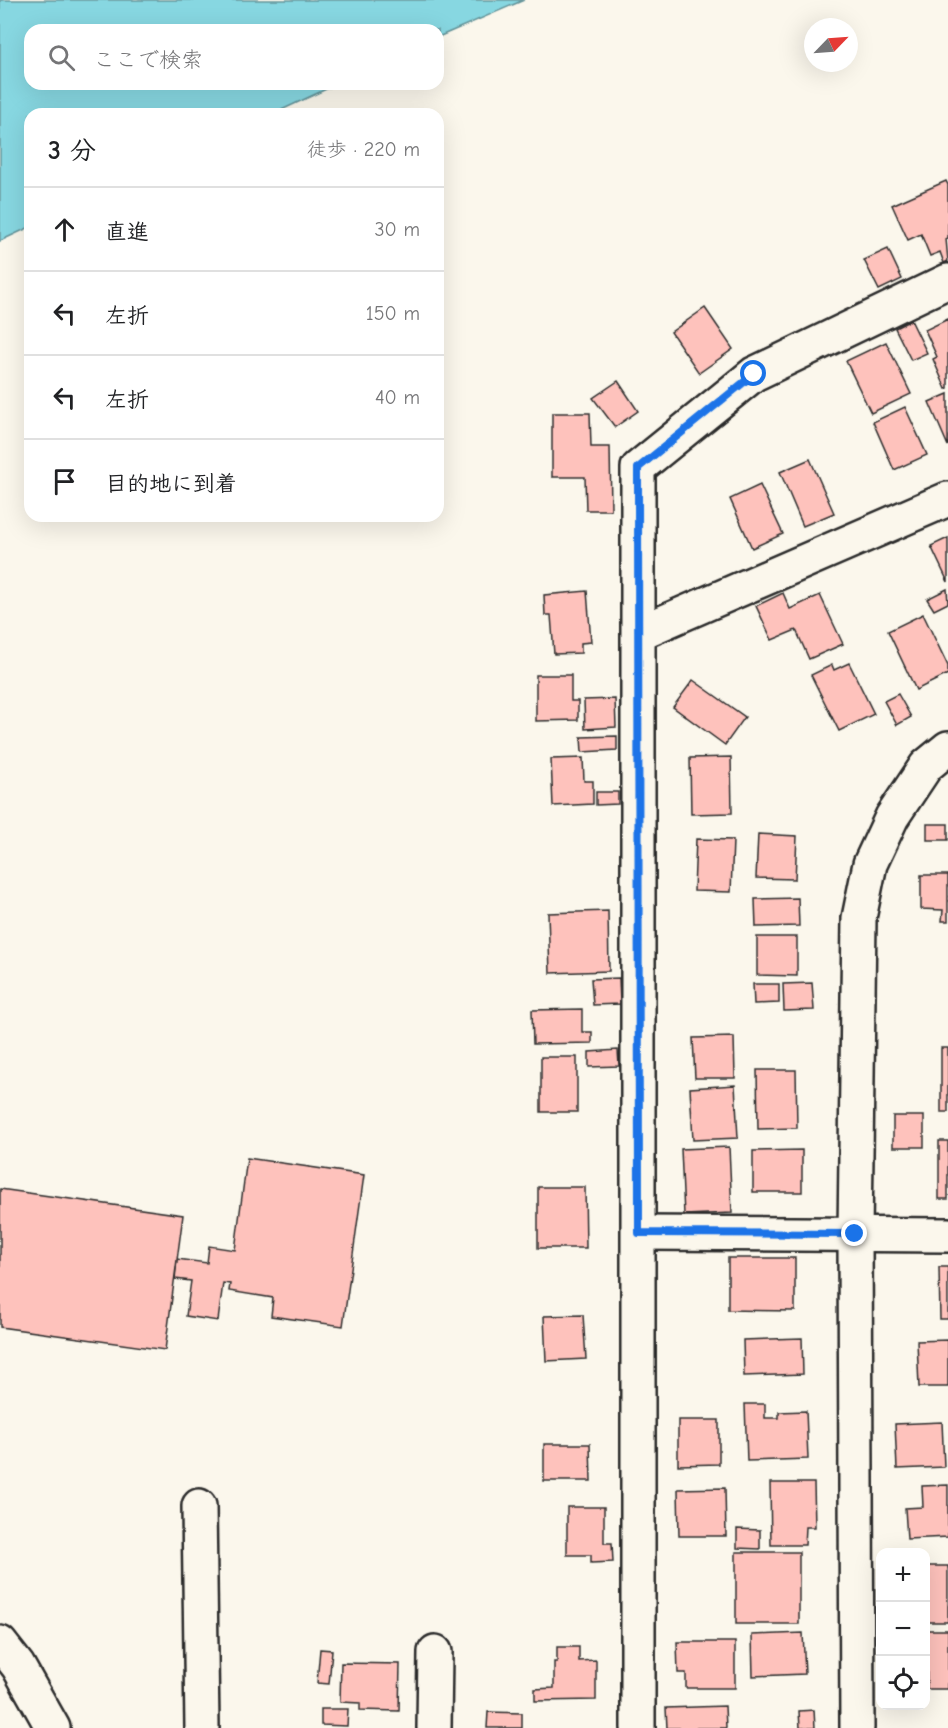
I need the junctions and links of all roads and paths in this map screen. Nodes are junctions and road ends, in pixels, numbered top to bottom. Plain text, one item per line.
1 (948, 281) edge
2 (948, 499) edge
3 (639, 633) junction
4 (948, 748) edge
5 (639, 1233) junction
6 (855, 1234) junction
7 (948, 1235) edge
8 (199, 1506) dead end
9 (0, 1643) edge
10 (435, 1652) dead end
11 (53, 1728) edge
12 (202, 1728) edge
13 (434, 1728) edge
14 (638, 1728) edge
15 (857, 1728) edge

1 - 3 street
2 - 3 street
3 - 5 street
4 - 6 street
5 - 6 street
5 - 14 street
6 - 7 street
6 - 15 street
8 - 12 street
9 - 11 street
10 - 13 street

